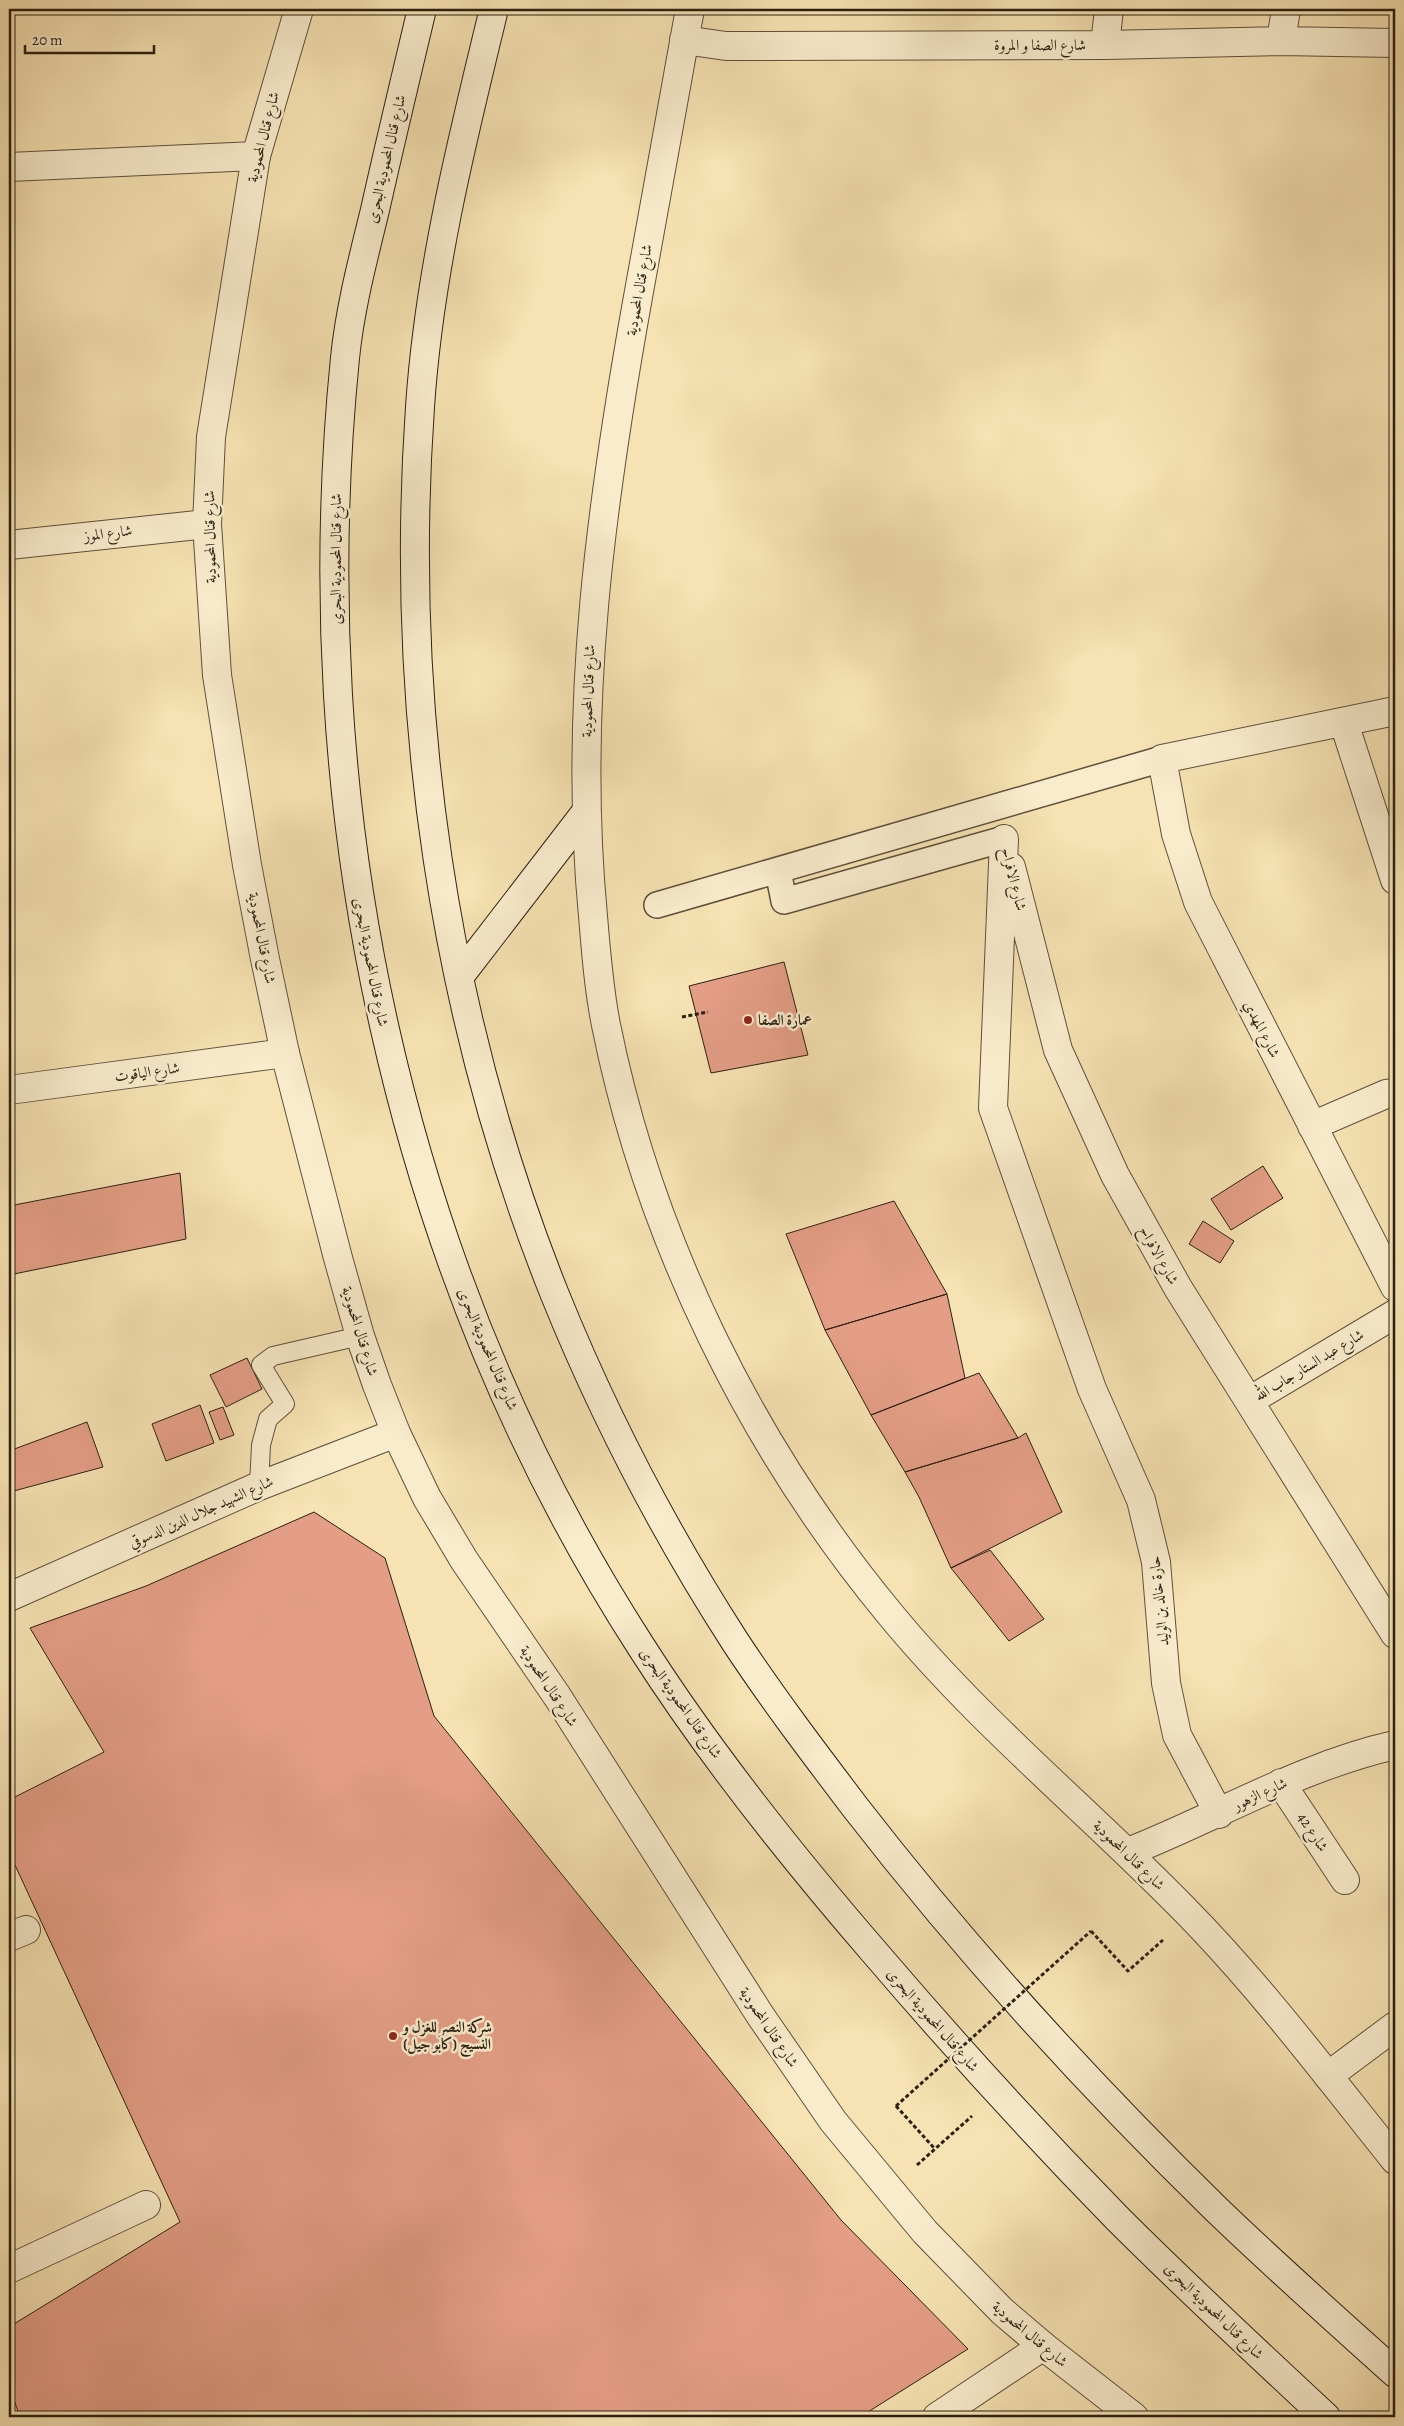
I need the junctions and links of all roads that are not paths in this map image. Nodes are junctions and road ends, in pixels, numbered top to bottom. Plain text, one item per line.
1 (299, 9) edge
2 (422, 9) edge
3 (494, 9) edge
4 (690, 9) edge
5 (1110, 9) edge
6 (1286, 9) edge
7 (684, 40) junction
8 (1281, 41) junction
9 (1395, 43) edge
10 (1105, 45) junction
11 (256, 156) junction
12 (9, 167) edge
13 (207, 524) junction
14 (9, 545) edge
15 (1395, 711) edge
16 (1344, 723) junction
17 (1162, 759) junction
18 (586, 812) junction
19 (1004, 839) junction
20 (778, 871) junction
21 (1395, 880) edge
22 (657, 905) dead end
23 (459, 977) junction
24 (286, 1053) junction
25 (9, 1090) edge
26 (1395, 1093) edge
27 (1312, 1126) junction
28 (1395, 1287) edge
29 (1395, 1314) edge
30 (360, 1336) junction
31 (1249, 1401) junction
32 (396, 1433) junction
33 (259, 1486) junction
34 (9, 1597) edge
35 (1395, 1634) edge
36 (1395, 1745) edge
37 (1281, 1783) junction
38 (1219, 1814) junction
39 (1128, 1852) junction
40 (1344, 1880) dead end
41 (1395, 2026) edge
42 (1328, 2076) junction
43 (1395, 2160) edge
44 (146, 2205) dead end
45 (9, 2269) edge
46 (1043, 2346) junction
47 (1395, 2374) edge
48 (937, 2417) edge
49 (1134, 2417) edge
50 (1326, 2417) edge

1 - 11 street, شارع قنال المحمودية
2 - 50 street, شارع قنال المحمودية البحرى
3 - 23 street
4 - 7 street, شارع قنال المحمودية
5 - 10 street
6 - 8 street
7 - 10 street, شارع الصفا و المروة
7 - 18 street, شارع قنال المحمودية
8 - 9 street, شارع الصفا و المروة
8 - 10 street, شارع الصفا و المروة
11 - 12 street
11 - 13 street, شارع قنال المحمودية
13 - 14 street, شارع الموز
13 - 24 street, شارع قنال المحمودية
15 - 16 street
16 - 17 street
16 - 21 street
17 - 20 street
17 - 27 street, شارع المهدي
18 - 23 street
18 - 39 street, شارع قنال المحمودية
19 - 20 street
19 - 31 street, شارع الافراح
19 - 38 street, حارة خالد بن الوليد
20 - 22 street
23 - 47 street
24 - 25 street, شارع الياقوت
24 - 30 street, شارع قنال المحمودية
26 - 27 street
27 - 28 street, شارع المهدي
29 - 31 street, شارع عبد الستار جاب الله
30 - 32 street, شارع قنال المحمودية
30 - 33 lane
31 - 35 street, شارع الافراح
32 - 33 street, شارع الشهيد جلال الدين الدسوقي
32 - 46 street, شارع قنال المحمودية
33 - 34 street, شارع الشهيد جلال الدين الدسوقي
36 - 37 street, شارع الزهور
37 - 38 street, شارع الزهور
37 - 40 street, شارع 42
38 - 39 street, شارع الزهور
39 - 42 street, شارع قنال المحمودية
41 - 42 street
42 - 43 street, شارع قنال المحمودية
44 - 45 street
46 - 48 street
46 - 49 street, شارع قنال المحمودية

